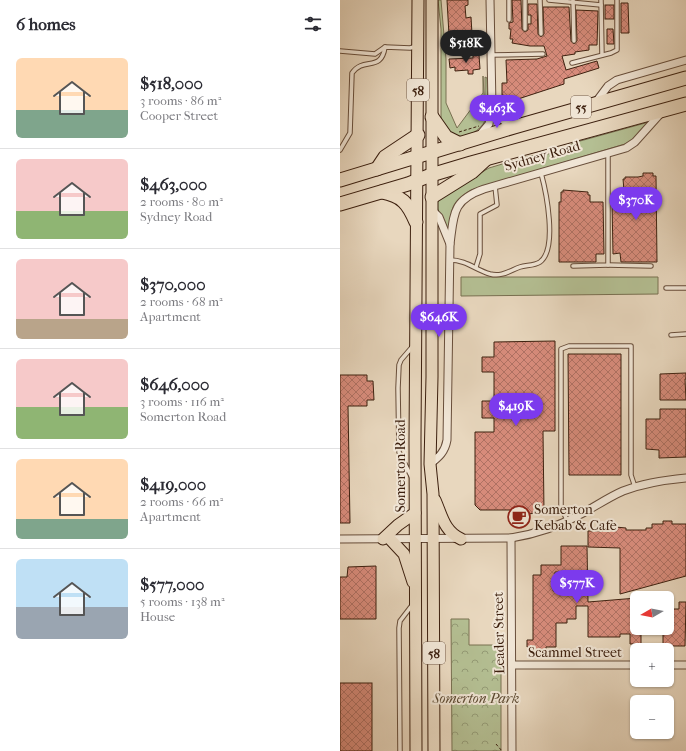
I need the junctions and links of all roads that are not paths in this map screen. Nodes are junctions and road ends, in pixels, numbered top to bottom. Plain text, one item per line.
1 (418, 0) edge
2 (432, 0) edge
3 (490, 0) edge
4 (509, 0) edge
5 (525, 0) edge
6 (540, 0) edge
7 (548, 0) edge
8 (601, 0) edge
9 (617, 0) edge
10 (573, 2) edge
11 (601, 5) junction
12 (418, 16) junction
13 (432, 16) junction
14 (509, 20) dead end
15 (525, 29) dead end
16 (541, 34) dead end
17 (574, 41) dead end
18 (385, 46) junction
19 (418, 46) junction
20 (340, 51) edge
21 (543, 54) dead end
22 (491, 56) junction
23 (602, 56) junction
24 (686, 60) edge
25 (572, 64) dead end
26 (686, 78) edge
27 (594, 103) junction
28 (686, 104) edge
29 (492, 106) junction
30 (663, 111) junction
31 (432, 117) junction
32 (514, 127) junction
33 (418, 135) junction
34 (458, 139) junction
35 (476, 139) junction
36 (340, 150) edge
37 (431, 153) junction
38 (608, 153) junction
39 (417, 158) junction
40 (486, 159) junction
41 (377, 169) junction
42 (541, 172) junction
43 (431, 175) junction
44 (340, 180) edge
45 (416, 181) junction
46 (495, 186) junction
47 (382, 192) junction
48 (432, 203) junction
49 (340, 204) edge
50 (416, 222) junction
51 (450, 244) junction
52 (450, 260) junction
53 (574, 266) dead end
54 (608, 266) junction
55 (651, 266) dead end
56 (476, 267) junction
57 (666, 288) dead end
58 (686, 288) edge
59 (686, 334) edge
60 (671, 335) dead end
61 (416, 343) junction
62 (430, 464) junction
63 (686, 478) edge
64 (415, 482) junction
65 (635, 487) junction
66 (433, 494) junction
67 (415, 513) junction
68 (568, 522) junction
69 (511, 538) junction
70 (340, 539) edge
71 (387, 539) junction
72 (416, 539) junction
73 (433, 539) junction
74 (461, 539) junction
75 (417, 597) junction
76 (512, 665) junction
77 (630, 665) edge
78 (674, 665) edge
79 (686, 665) edge
80 (400, 751) edge
81 (416, 751) edge
82 (434, 751) edge
83 (512, 751) edge

1 - 12 main road, 58
2 - 13 main road, 58
3 - 22 street
4 - 14 lane
5 - 15 lane
6 - 16 lane
7 - 10 lane
8 - 11 lane
9 - 23 lane
10 - 11 lane
10 - 17 lane
11 - 23 lane
12 - 13 main road
12 - 19 main road, 58
13 - 31 main road, 58
18 - 19 lane
18 - 20 lane
18 - 36 lane
19 - 33 main road, 58
21 - 22 lane
22 - 29 street
23 - 25 lane
24 - 27 street
26 - 27 highway, 55
27 - 32 highway, 55
28 - 30 highway, Sydney Road / 55
29 - 32 street
29 - 35 street
30 - 38 street, Sydney Road
30 - 40 highway, Sydney Road / 55
31 - 34 highway
31 - 37 main road, 58
32 - 35 highway, 55
33 - 39 main road, 58
33 - 41 highway
34 - 35 highway, 55
34 - 37 highway, 55
37 - 39 highway, 55
37 - 43 main road, 58
38 - 42 street, Sydney Road
38 - 54 lane
39 - 41 highway, 55
39 - 45 main road, 58
40 - 43 highway, Sydney Road / 55
40 - 48 highway
41 - 44 highway, 55
42 - 46 street, Sydney Road
42 - 56 lane
43 - 45 highway, 55
43 - 48 main road, 58
45 - 47 highway, 55
45 - 50 main road, Somerton Road / 58
46 - 51 street, Sydney Road
46 - 56 lane
47 - 49 highway, 55
47 - 50 highway
48 - 51 street
48 - 62 main road, 58
50 - 61 main road, Somerton Road / 58
51 - 52 street
52 - 56 lane
52 - 62 street
53 - 54 lane
54 - 55 lane
57 - 58 lane
59 - 60 lane
61 - 64 main road, Somerton Road / 58
61 - 64 lane
62 - 66 main road, 58
63 - 65 street
64 - 67 main road, Somerton Road / 58
65 - 68 street
65 - 68 lane
66 - 73 main road, 58
66 - 74 main road
67 - 71 main road
67 - 72 main road, Somerton Road / 58
68 - 69 street
69 - 74 street
69 - 76 street, Leader Street
70 - 71 street
71 - 72 street
71 - 75 main road
72 - 73 street
72 - 75 main road, Somerton Road / 58
73 - 74 street
73 - 82 main road, 58
75 - 80 lane
75 - 81 main road, Somerton Road / 58
76 - 77 street, Scammel Street
76 - 83 street, Leader Street
78 - 79 street

